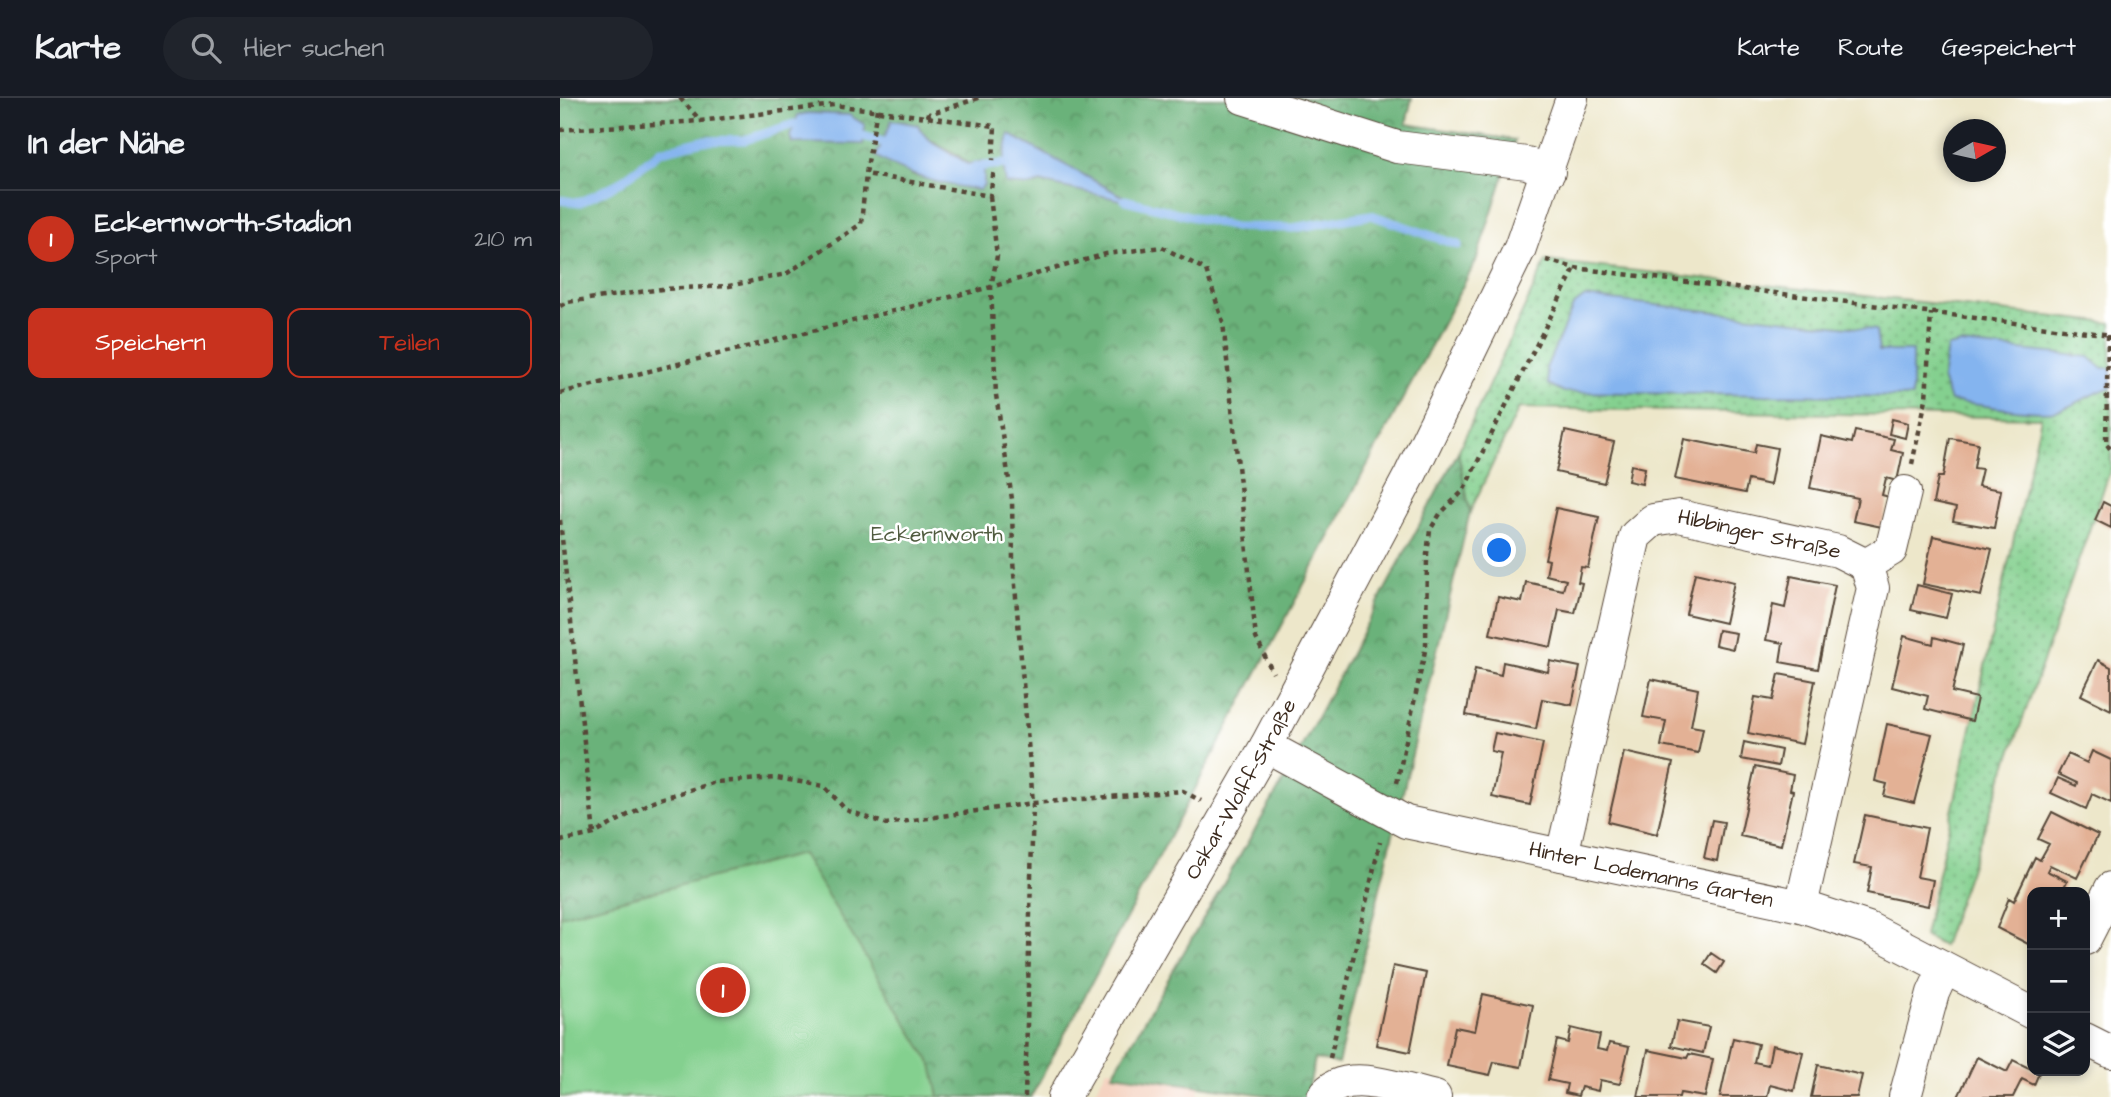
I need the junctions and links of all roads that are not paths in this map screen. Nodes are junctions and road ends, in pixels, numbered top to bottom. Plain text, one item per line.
1 (1243, 98) edge
2 (1572, 98) edge
3 (1549, 172) junction
4 (1905, 492) road end
5 (1866, 565) junction
6 (1266, 746) junction
7 (1562, 855) junction
8 (2111, 888) edge
9 (1801, 906) junction
10 (2090, 929) edge
11 (1944, 969) junction
12 (2027, 1010) edge
13 (2090, 1042) edge
14 (2111, 1052) edge
15 (1326, 1092) edge
16 (1064, 1097) edge
17 (1435, 1097) edge
18 (1905, 1097) edge

1 - 3 street
2 - 3 street, Oskar-Wolff-Straße
3 - 6 street, Oskar-Wolff-Straße
4 - 5 street
5 - 7 street, Hibbinger Straße
5 - 9 street, Hibbinger Straße
6 - 7 street, Hinter Lodemanns Garten
6 - 16 street, Oskar-Wolff-Straße
7 - 9 street, Hinter Lodemanns Garten
8 - 10 street
9 - 11 street, Hinter Lodemanns Garten
11 - 12 street, Hinter Lodemanns Garten
11 - 18 street
13 - 14 street
15 - 17 street

